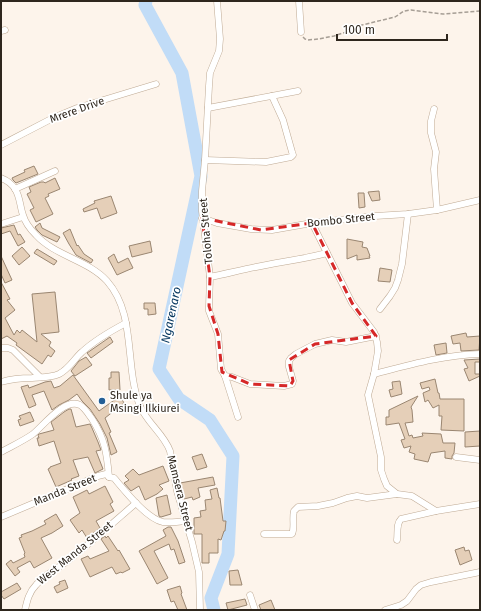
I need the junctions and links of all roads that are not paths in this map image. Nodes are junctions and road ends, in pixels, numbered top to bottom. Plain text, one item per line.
1 (217, 1) edge
2 (299, 1) edge
3 (301, 32) road end
4 (156, 84) dead end
5 (298, 91) dead end
6 (272, 96) junction
7 (208, 108) junction
8 (434, 109) dead end
9 (1, 144) edge
10 (205, 160) junction
11 (55, 171) dead end
12 (1, 178) edge
13 (16, 189) junction
14 (480, 200) edge
15 (437, 210) junction
16 (408, 214) junction
17 (23, 216) junction
18 (202, 218) junction
19 (312, 223) junction
20 (1, 224) edge
21 (327, 253) junction
22 (210, 277) junction
23 (380, 309) dead end
24 (126, 324) junction
25 (376, 336) junction
26 (1, 348) edge
27 (480, 354) edge
28 (374, 374) junction
29 (225, 376) junction
30 (40, 377) junction
31 (1, 382) edge
32 (238, 417) dead end
33 (1, 452) edge
34 (456, 457) dead end
35 (480, 460) edge
36 (109, 477) junction
37 (397, 494) junction
38 (136, 503) junction
39 (480, 504) edge
40 (436, 511) junction
41 (1, 517) edge
42 (186, 521) junction
43 (264, 534) dead end
44 (398, 540) dead end
45 (480, 572) edge
46 (250, 595) dead end
47 (25, 610) edge
48 (200, 610) edge
49 (255, 610) edge
50 (385, 610) edge

1 - 7 street, Toloha Street
2 - 3 street
4 - 9 street, Mrere Drive
5 - 6 street
6 - 7 street
6 - 10 street
7 - 10 street, Toloha Street
8 - 15 street
10 - 18 street, Toloha Street
11 - 13 street
12 - 13 street
13 - 17 street, Mamsera Street
14 - 15 street, Bombo Street
15 - 16 street, Bombo Street
16 - 19 street, Bombo Street
16 - 23 street
17 - 20 street
17 - 24 street, Mamsera Street
18 - 19 street, Bombo Street
18 - 22 street, Toloha Street
19 - 21 street
21 - 22 street
21 - 25 street
22 - 29 street, Toloha Street
24 - 30 street
24 - 42 street, Mamsera Street
25 - 28 street
25 - 29 street
26 - 30 street
27 - 28 street
28 - 37 street
29 - 32 street, Toloha Street
30 - 31 street
33 - 36 street
34 - 35 street
36 - 38 street, Manda Street
36 - 41 street, Manda Street
37 - 40 street
37 - 43 street
38 - 42 street, Manda Street
38 - 47 street, West Manda Street
39 - 40 street
40 - 44 street
42 - 48 street, Mamsera Street
45 - 50 street
46 - 49 street

